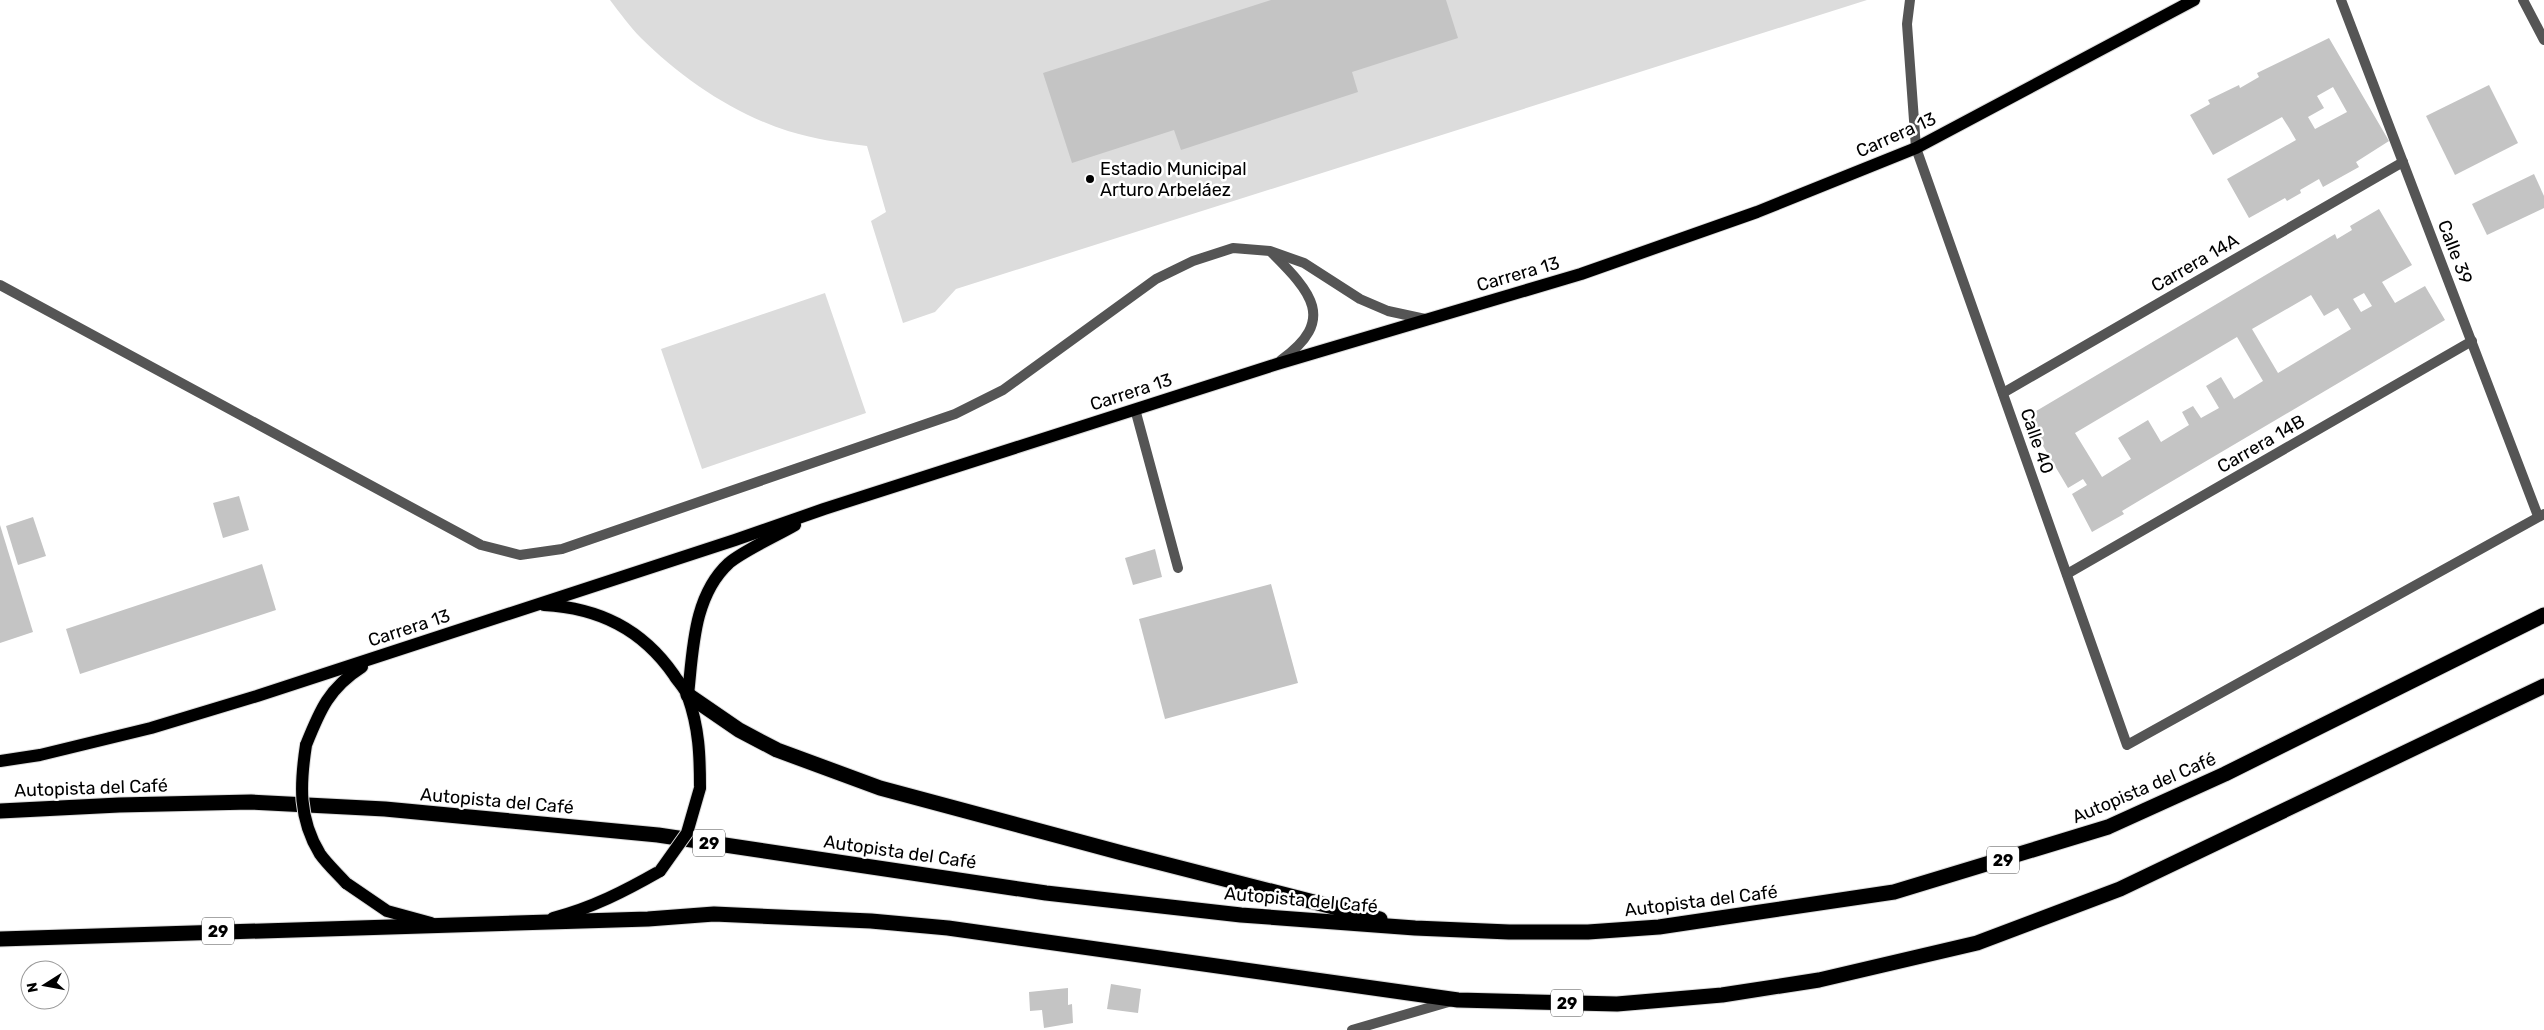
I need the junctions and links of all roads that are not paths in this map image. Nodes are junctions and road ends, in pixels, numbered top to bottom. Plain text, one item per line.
1 (1910, 0) edge
2 (2194, 0) edge
3 (2341, 0) edge
4 (2523, 0) edge
5 (2544, 40) edge
6 (1916, 148) junction
7 (2403, 162) junction
8 (1270, 251) junction
9 (0, 285) edge
10 (1426, 319) junction
11 (2472, 341) junction
12 (1277, 364) junction
13 (2003, 393) junction
14 (1135, 409) junction
15 (824, 509) junction
16 (2541, 515) edge
17 (1178, 568) dead end
18 (2066, 574) junction
19 (537, 604) junction
20 (2544, 615) edge
21 (379, 656) junction
22 (2544, 686) edge
23 (688, 695) junction
24 (0, 761) edge
25 (0, 811) edge
26 (534, 922) junction
27 (436, 925) junction
28 (1415, 928) junction
29 (0, 939) edge
30 (1458, 1000) junction
31 (1352, 1030) edge

1 - 6 street, Calle 40
2 - 6 main road, Carrera 13
3 - 7 street, Calle 39
4 - 5 street
6 - 10 main road, Carrera 13
6 - 13 street, Calle 40
7 - 11 street, Calle 39
7 - 13 street, Carrera 14A
8 - 9 street
8 - 10 street
8 - 12 street
10 - 12 main road, Carrera 13
11 - 16 street, Calle 39
11 - 18 street, Carrera 14B
12 - 14 main road, Carrera 13
13 - 18 street, Calle 40
14 - 15 main road, Carrera 13
14 - 17 street
15 - 19 main road, Carrera 13
15 - 23 main road, Carrera 13
16 - 18 street, Calle 40
19 - 21 main road, Carrera 13
19 - 23 main road
20 - 28 highway, Autopista del Café / 29
21 - 24 main road, Carrera 13
21 - 27 main road, bridge
22 - 30 highway, 29
23 - 26 main road, bridge
23 - 28 highway
25 - 28 highway, Autopista del Café / 29
26 - 27 highway, 29
26 - 30 highway, 29
27 - 29 highway, 29
30 - 31 street

